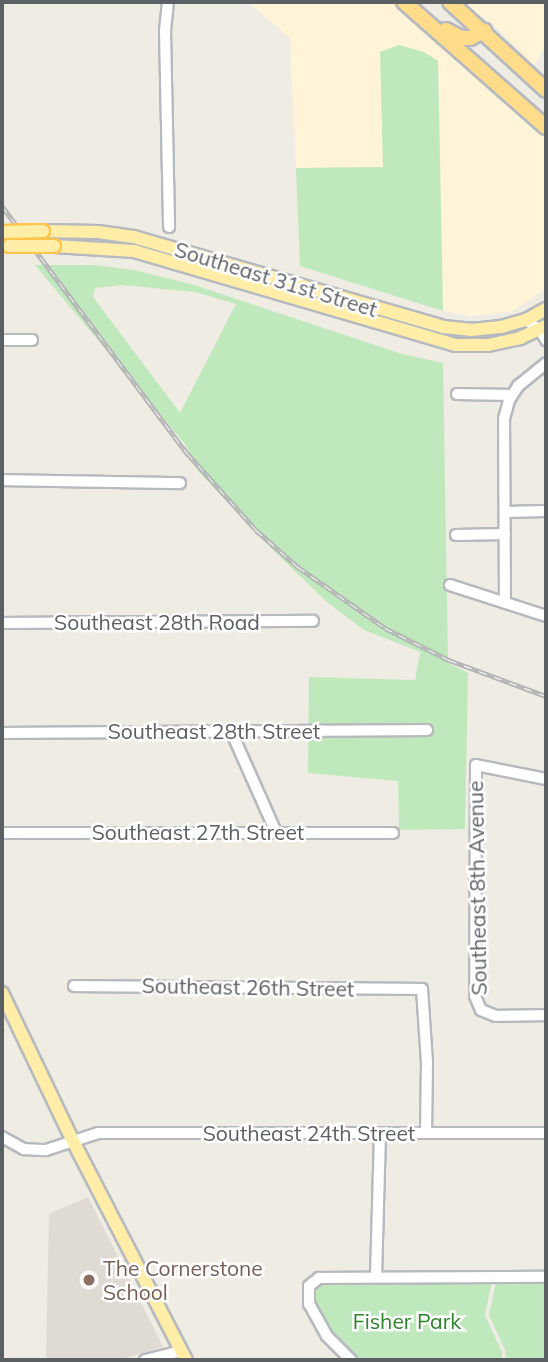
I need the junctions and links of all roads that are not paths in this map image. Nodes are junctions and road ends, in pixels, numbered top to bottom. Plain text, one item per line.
1 (168, 2) edge
2 (450, 2) edge
3 (406, 3) edge
4 (484, 31) junction
5 (546, 90) edge
6 (546, 127) edge
7 (169, 227) dead end
8 (2, 232) edge
9 (5, 246) edge
10 (546, 309) edge
11 (526, 320) junction
12 (544, 332) edge
13 (2, 340) edge
14 (32, 340) dead end
15 (546, 363) edge
16 (457, 394) dead end
17 (512, 395) junction
18 (2, 480) edge
19 (180, 482) dead end
20 (546, 511) edge
21 (505, 512) junction
22 (505, 534) junction
23 (456, 535) dead end
24 (450, 585) dead end
25 (505, 603) junction
26 (546, 616) edge
27 (313, 621) dead end
28 (2, 623) edge
29 (427, 730) dead end
30 (231, 731) junction
31 (2, 733) edge
32 (546, 779) edge
33 (276, 832) junction
34 (2, 833) edge
35 (393, 833) dead end
36 (74, 986) dead end
37 (2, 993) edge
38 (546, 1015) edge
39 (426, 1132) junction
40 (380, 1133) junction
41 (546, 1133) edge
42 (2, 1137) edge
43 (73, 1141) junction
44 (376, 1277) junction
45 (546, 1277) edge
46 (183, 1356) edge
47 (145, 1360) edge
48 (351, 1360) edge

1 - 7 street
2 - 4 highway
3 - 4 highway
3 - 6 highway
4 - 5 highway
8 - 11 main road, Southeast 31st Street, bridge
9 - 12 main road, Southeast 31st Street, bridge
10 - 11 main road, Southeast 31st Street
11 - 12 street
13 - 14 street
15 - 17 street
16 - 17 street
17 - 21 street
18 - 19 street
20 - 21 street
21 - 22 street
22 - 23 street
22 - 25 street
24 - 25 street
25 - 26 street
27 - 28 street, Southeast 28th Road
29 - 30 street, Southeast 28th Street
30 - 31 street, Southeast 28th Street
30 - 33 street
32 - 38 street, Southeast 8th Avenue
33 - 34 street, Southeast 27th Street
33 - 35 street, Southeast 27th Street
36 - 39 street, Southeast 26th Street
37 - 43 main road
39 - 40 street, Southeast 24th Street
39 - 41 street, Southeast 24th Street
40 - 43 street, Southeast 24th Street
40 - 44 street
42 - 43 street, Southeast 24th Street
43 - 46 main road
44 - 45 street
44 - 48 street
46 - 47 street

